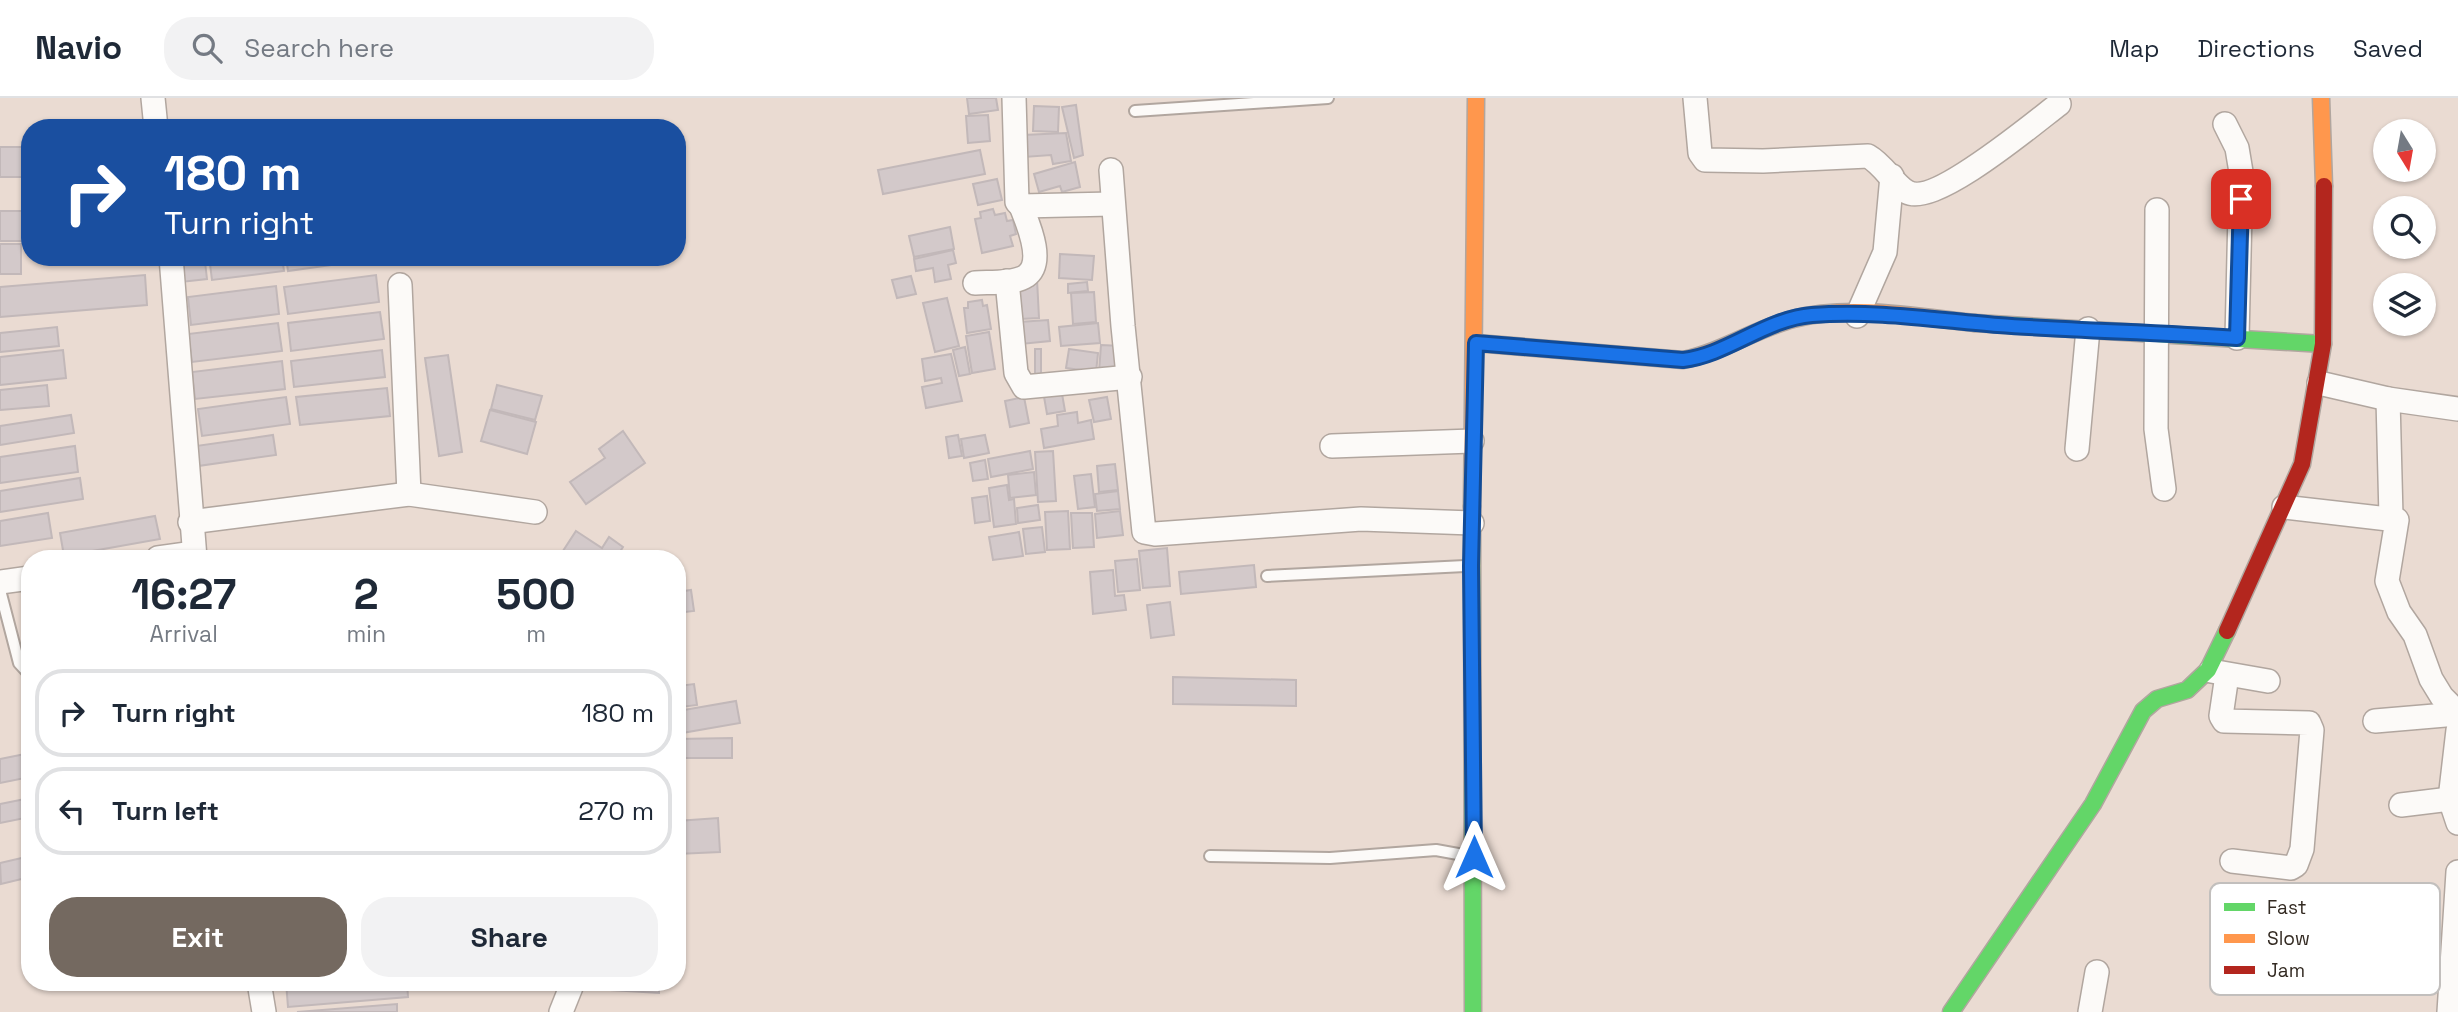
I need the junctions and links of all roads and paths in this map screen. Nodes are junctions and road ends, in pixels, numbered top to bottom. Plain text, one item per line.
1 (153, 98) edge
2 (1014, 98) edge
3 (1328, 98) edge
4 (1695, 98) edge
5 (2321, 98) edge
6 (1474, 99) edge
7 (2060, 100) edge
8 (1135, 111) dead end
9 (155, 119) edge
10 (2225, 124) dead end
11 (1111, 170) dead end
12 (1892, 176) junction
13 (1112, 205) junction
14 (1021, 206) junction
15 (2157, 210) dead end
16 (172, 266) edge
17 (1007, 281) junction
18 (975, 283) dead end
19 (400, 285) dead end
20 (1857, 316) junction
21 (2088, 329) junction
22 (2155, 332) junction
23 (2237, 338) junction
24 (1476, 343) junction
25 (2323, 344) junction
26 (1129, 377) junction
27 (2319, 383) junction
28 (2388, 399) junction
29 (2458, 409) edge
30 (1472, 441) junction
31 (1332, 446) dead end
32 (2077, 449) dead end
33 (2164, 489) dead end
34 (409, 494) junction
35 (2284, 508) junction
36 (535, 512) dead end
37 (2391, 517) junction
38 (190, 522) junction
39 (1472, 523) junction
40 (193, 550) edge
41 (1471, 566) junction
42 (1268, 576) dead end
43 (21, 579) edge
44 (0, 582) edge
45 (0, 590) edge
46 (21, 665) edge
47 (2218, 673) junction
48 (2268, 681) dead end
49 (2458, 714) edge
50 (2375, 721) dead end
51 (2458, 730) edge
52 (2450, 799) junction
53 (2401, 805) dead end
54 (2458, 823) edge
55 (1210, 856) dead end
56 (1474, 857) junction
57 (2232, 861) dead end
58 (2458, 872) edge
59 (2097, 972) dead end
60 (260, 991) edge
61 (569, 991) edge
62 (264, 1012) edge
63 (561, 1012) edge
64 (1473, 1012) edge
65 (1951, 1012) edge
66 (2090, 1012) edge
67 (2449, 1012) edge

1 - 9 street
2 - 14 street
3 - 8 lane
4 - 12 street
5 - 25 street
6 - 24 street
7 - 12 street
10 - 23 street
11 - 13 street
12 - 20 street
13 - 14 street
13 - 26 street
14 - 17 street
15 - 22 street
16 - 38 street
17 - 18 street
17 - 26 street
19 - 34 street
20 - 21 street
20 - 24 street
21 - 22 street
21 - 32 street
22 - 23 street
22 - 33 street
23 - 25 street
24 - 30 street
25 - 27 street
26 - 39 street
27 - 28 street
27 - 35 street
28 - 29 street
28 - 37 street
30 - 31 street
30 - 39 street
34 - 36 street
34 - 38 street
35 - 37 street
35 - 47 street
37 - 49 street
38 - 40 street
39 - 41 street
41 - 42 lane
41 - 56 street
43 - 44 street
45 - 46 lane
47 - 48 street
47 - 57 street
47 - 65 street
49 - 50 street
51 - 52 street
52 - 53 street
52 - 54 street
55 - 56 lane
56 - 64 street
58 - 67 street
59 - 66 street
60 - 62 street
61 - 63 street

